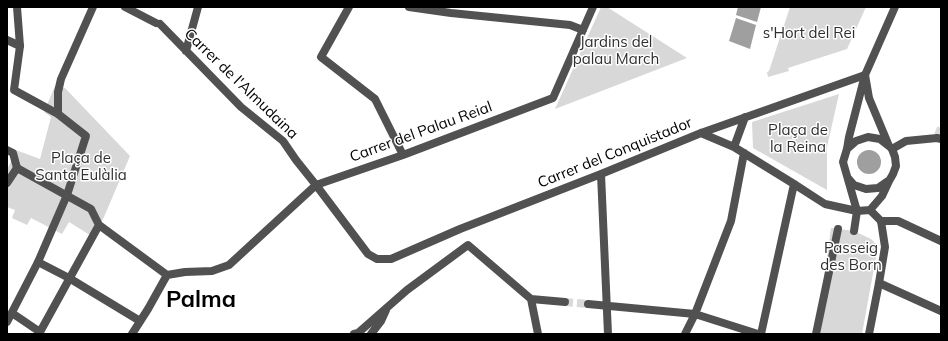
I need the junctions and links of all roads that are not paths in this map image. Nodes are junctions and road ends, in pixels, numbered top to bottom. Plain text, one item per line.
1 (17, 7) edge
2 (93, 7) edge
3 (125, 7) edge
4 (198, 7) edge
5 (349, 7) edge
6 (409, 7) edge
7 (593, 7) edge
8 (895, 7) edge
9 (583, 30) junction
10 (7, 40) edge
11 (20, 46) junction
12 (186, 51) junction
13 (865, 75) junction
14 (58, 114) junction
15 (745, 117) junction
16 (701, 133) junction
17 (939, 138) edge
18 (734, 147) junction
19 (890, 148) junction
20 (847, 149) junction
21 (7, 150) edge
22 (744, 153) junction
23 (403, 155) junction
24 (17, 168) junction
25 (601, 174) junction
26 (846, 176) junction
27 (889, 181) junction
28 (7, 182) edge
29 (794, 184) junction
30 (316, 185) junction
31 (67, 195) junction
32 (870, 210) junction
33 (857, 211) junction
34 (881, 221) junction
35 (99, 225) junction
36 (838, 228) dead end
37 (854, 231) dead end
38 (941, 242) edge
39 (377, 260) joint
40 (38, 262) junction
41 (167, 275) junction
42 (69, 278) junction
43 (879, 283) junction
44 (531, 299) junction
45 (564, 302) tunnel mouth
46 (588, 304) tunnel mouth
47 (607, 305) junction
48 (387, 308) junction
49 (941, 311) edge
50 (12, 313) junction
51 (695, 314) junction
52 (140, 321) junction
53 (7, 322) edge
54 (41, 333) edge
55 (132, 334) edge
56 (354, 334) edge
57 (370, 334) edge
58 (538, 334) edge
59 (608, 334) edge
60 (685, 334) edge
61 (760, 334) edge
62 (816, 334) edge
63 (869, 334) edge

1 - 11 street
2 - 14 street
3 - 12 street, Carrer de l'Almudaina
4 - 12 street
5 - 23 street
6 - 9 street
7 - 9 street, Carrer del Palau Reial
8 - 13 street
9 - 23 street, Carrer del Palau Reial
10 - 11 street
11 - 14 street
12 - 30 street, Carrer de l'Almudaina
13 - 15 street, Carrer del Conquistador
13 - 19 street
13 - 20 street
14 - 31 street
15 - 16 street, Carrer del Conquistador
15 - 18 street
16 - 18 street
16 - 25 street, Carrer del Conquistador
17 - 19 street
18 - 22 street
19 - 20 street
19 - 27 street
20 - 26 street
21 - 24 street
22 - 29 street
22 - 51 street
23 - 30 street, Carrer del Palau Reial
24 - 28 street
24 - 31 street
25 - 39 street, Carrer del Conquistador
25 - 47 street
26 - 27 street
26 - 33 street
27 - 32 street
29 - 33 street
29 - 61 street
30 - 39 street, Carrer de l'Almudaina
30 - 41 street, Carrer del Palau Reial
31 - 35 street
31 - 40 street
32 - 33 street
32 - 34 street
33 - 37 street
34 - 38 street
34 - 43 street
35 - 41 street
35 - 42 street
36 - 62 street
40 - 42 street
40 - 50 street
41 - 52 street
42 - 52 street
42 - 54 street
43 - 49 street
43 - 63 street
44 - 45 street
44 - 48 street
44 - 58 street
46 - 47 street
47 - 51 street
47 - 59 street
48 - 56 street
48 - 57 street
50 - 53 street
50 - 54 street
51 - 60 street
51 - 61 street
52 - 55 street

